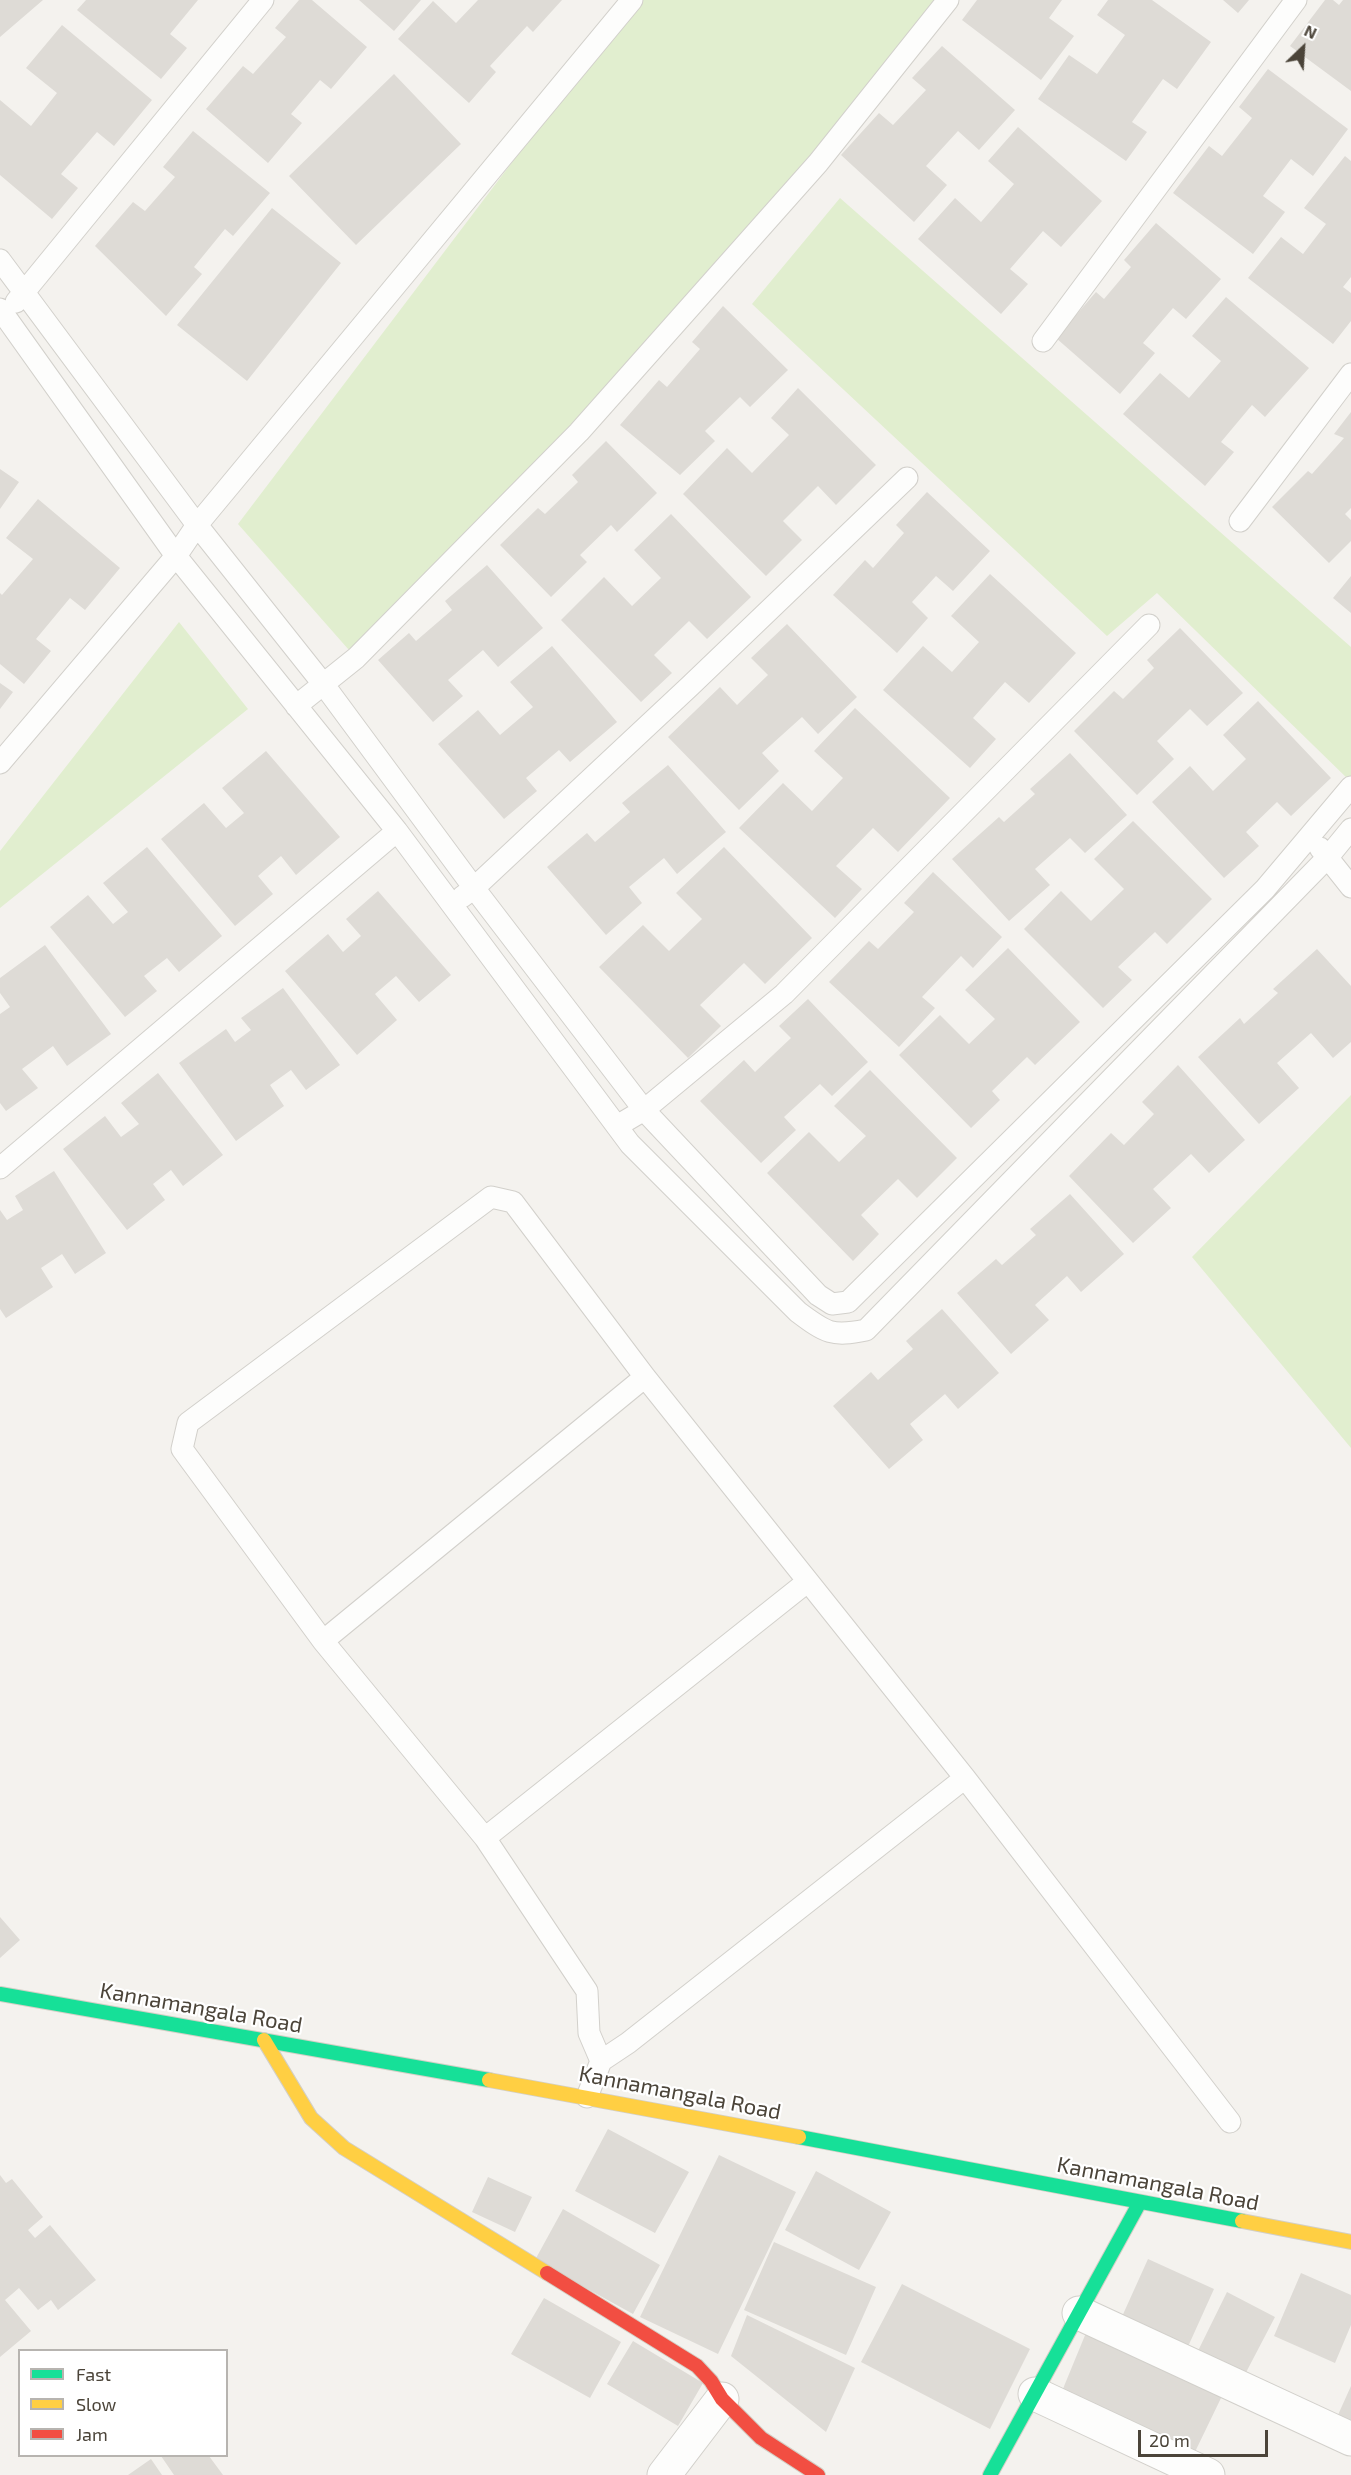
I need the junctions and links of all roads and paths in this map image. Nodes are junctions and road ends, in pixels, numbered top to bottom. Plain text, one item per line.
1 (264, 0) edge
2 (632, 0) edge
3 (948, 0) edge
4 (1296, 0) edge
5 (0, 260) edge
6 (24, 293) junction
7 (1, 315) edge
8 (1043, 341) dead end
9 (1351, 374) edge
10 (907, 478) dead end
11 (1240, 521) dead end
12 (197, 525) junction
13 (176, 556) junction
14 (1149, 625) dead end
15 (324, 685) junction
16 (296, 706) junction
17 (0, 763) edge
18 (1351, 787) edge
19 (1351, 829) edge
20 (398, 831) junction
21 (1309, 837) junction
22 (1328, 857) junction
23 (1351, 887) edge
24 (474, 888) junction
25 (452, 904) junction
26 (644, 1110) junction
27 (617, 1126) junction
28 (0, 1168) edge
29 (645, 1377) junction
30 (807, 1582) junction
31 (322, 1641) junction
32 (965, 1778) junction
33 (485, 1838) junction
34 (0, 1994) edge
35 (264, 2040) junction
36 (601, 2061) junction
37 (587, 2097) junction
38 (1230, 2122) dead end
39 (1140, 2202) junction
40 (1351, 2242) edge
41 (1079, 2313) junction
42 (1035, 2394) junction
43 (722, 2399) junction
44 (1351, 2439) edge
45 (664, 2475) edge
46 (818, 2475) edge
47 (991, 2475) edge
48 (1208, 2475) edge

1 - 6 lane
2 - 12 lane
3 - 15 lane
4 - 8 lane
5 - 6 lane
6 - 7 lane
6 - 12 lane
7 - 13 lane
9 - 11 lane
10 - 24 lane
12 - 13 lane
12 - 15 lane
13 - 16 lane
13 - 17 lane
14 - 26 lane
15 - 16 lane
15 - 24 lane
16 - 20 lane
18 - 21 lane
19 - 22 lane
20 - 25 lane
20 - 28 lane
21 - 22 lane
21 - 26 lane
22 - 23 lane
22 - 27 lane
24 - 25 lane
24 - 26 lane
25 - 27 lane
26 - 27 lane
29 - 30 lane
29 - 31 lane
29 - 31 lane
30 - 32 lane
30 - 33 lane
31 - 33 lane
32 - 36 lane
32 - 38 lane
33 - 36 lane
34 - 35 main road, Kannamangala Road
35 - 37 main road, Kannamangala Road
35 - 43 main road
36 - 37 lane
37 - 39 main road, Kannamangala Road
39 - 40 main road, Kannamangala Road
39 - 41 main road
41 - 42 main road
41 - 44 street
42 - 47 main road
42 - 48 street
43 - 45 street
43 - 46 main road

